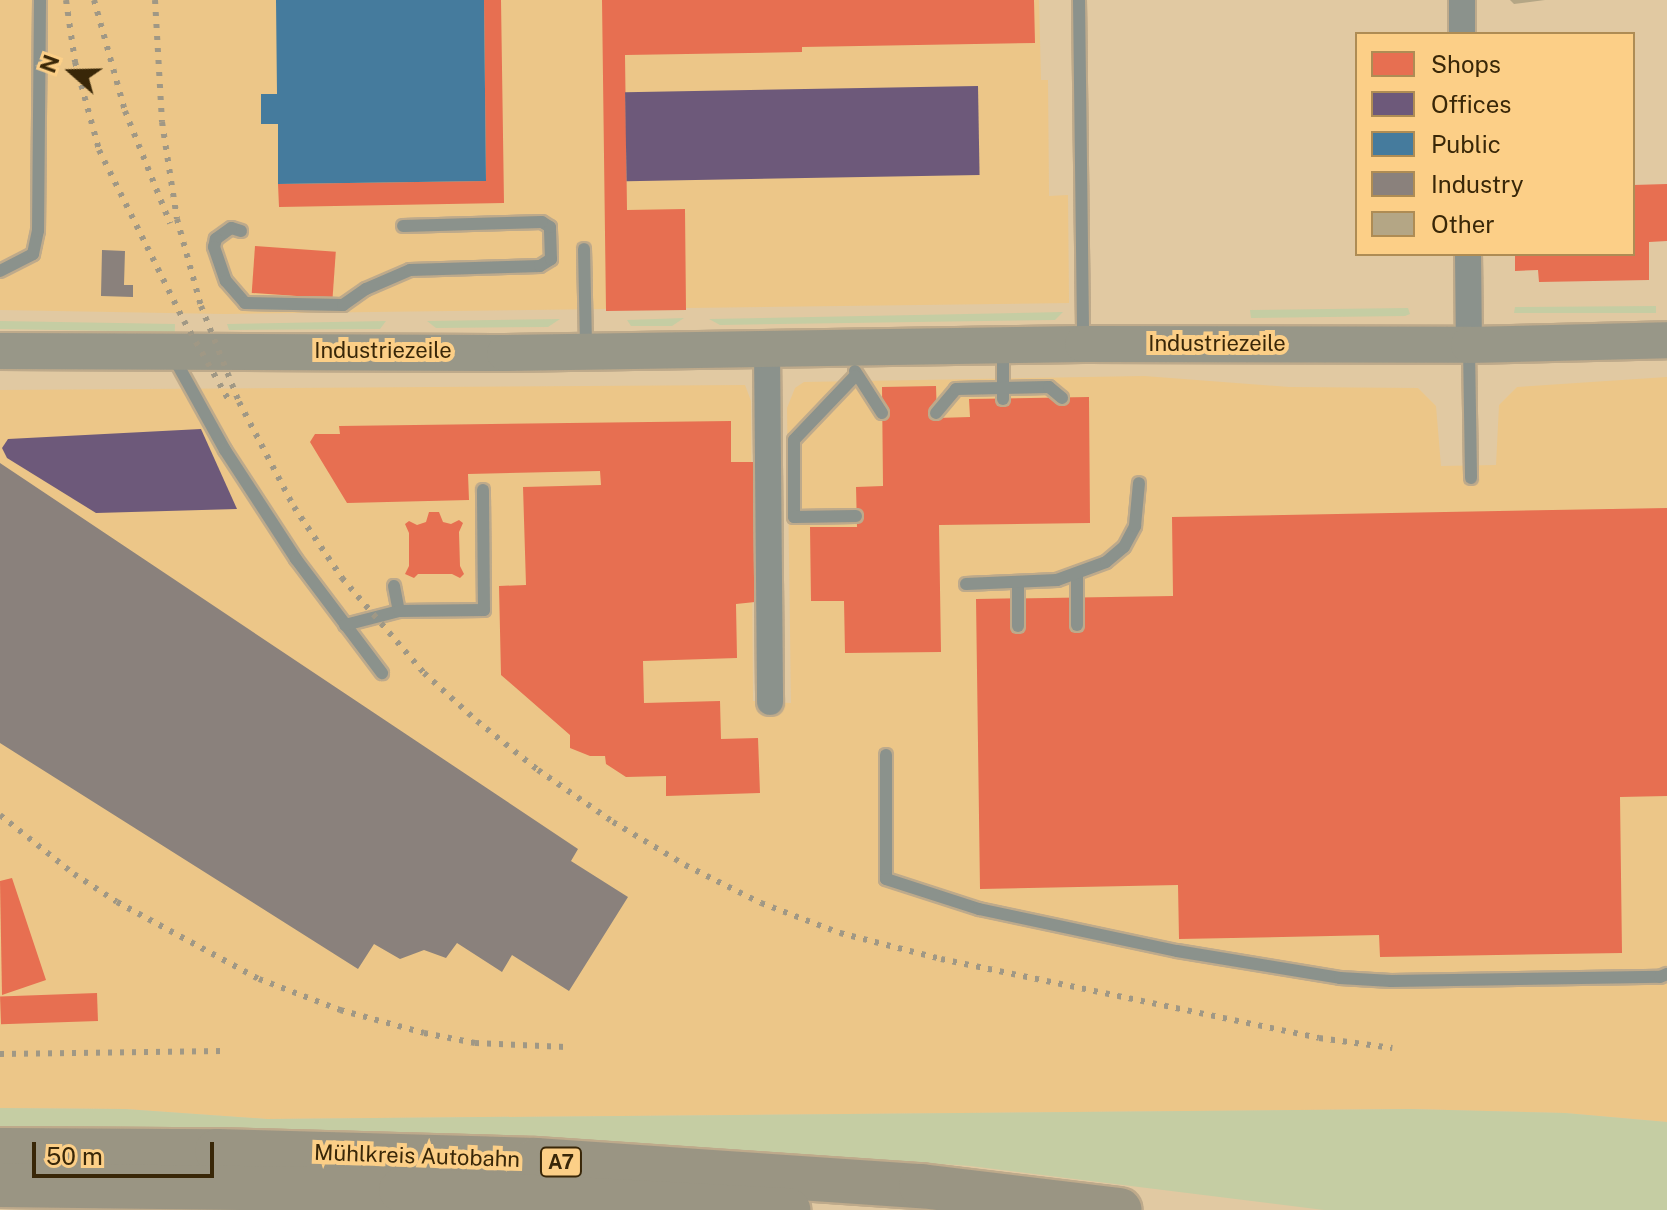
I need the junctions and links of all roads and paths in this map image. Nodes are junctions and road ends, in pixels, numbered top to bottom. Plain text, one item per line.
1 (40, 0) edge
2 (1079, 0) edge
3 (1462, 0) edge
4 (1462, 32) edge
5 (403, 226) dead end
6 (241, 231) dead end
7 (584, 249) dead end
8 (1468, 256) edge
9 (0, 271) edge
10 (1667, 340) edge
11 (1083, 344) junction
12 (1003, 345) junction
13 (1469, 345) junction
14 (767, 349) junction
15 (0, 351) edge
16 (170, 352) junction
17 (586, 352) junction
18 (855, 362) junction
19 (1003, 393) junction
20 (1062, 398) dead end
21 (882, 413) dead end
22 (936, 413) dead end
23 (1471, 478) dead end
24 (1139, 483) dead end
25 (483, 490) dead end
26 (856, 516) dead end
27 (1077, 575) junction
28 (1018, 583) junction
29 (966, 584) dead end
30 (394, 586) dead end
31 (399, 611) junction
32 (345, 625) junction
33 (1077, 625) dead end
34 (1018, 626) dead end
35 (382, 673) dead end
36 (770, 702) dead end
37 (886, 755) dead end
38 (1667, 974) edge
39 (0, 1150) edge
40 (0, 1185) edge
41 (788, 1210) edge
42 (1120, 1210) edge

1 - 9 lane
2 - 11 lane
3 - 4 street
5 - 6 lane
7 - 17 lane
8 - 13 street
10 - 13 main road, Industriezeile
11 - 12 main road, Industriezeile
11 - 13 main road, Industriezeile
12 - 18 main road, Industriezeile
12 - 19 lane
13 - 23 lane
14 - 17 main road, Industriezeile
14 - 18 main road, Industriezeile
14 - 36 street
15 - 16 main road, Industriezeile
16 - 17 main road, Industriezeile
16 - 32 lane
18 - 21 lane
18 - 26 lane
19 - 20 lane
19 - 22 lane
24 - 27 lane
25 - 31 lane
27 - 28 lane
27 - 33 lane
28 - 29 lane
28 - 34 lane
30 - 31 lane
31 - 32 lane
32 - 35 lane
37 - 38 lane
39 - 42 highway, Mühlkreis Autobahn / A7
40 - 41 highway, Mühlkreis Autobahn / A7

